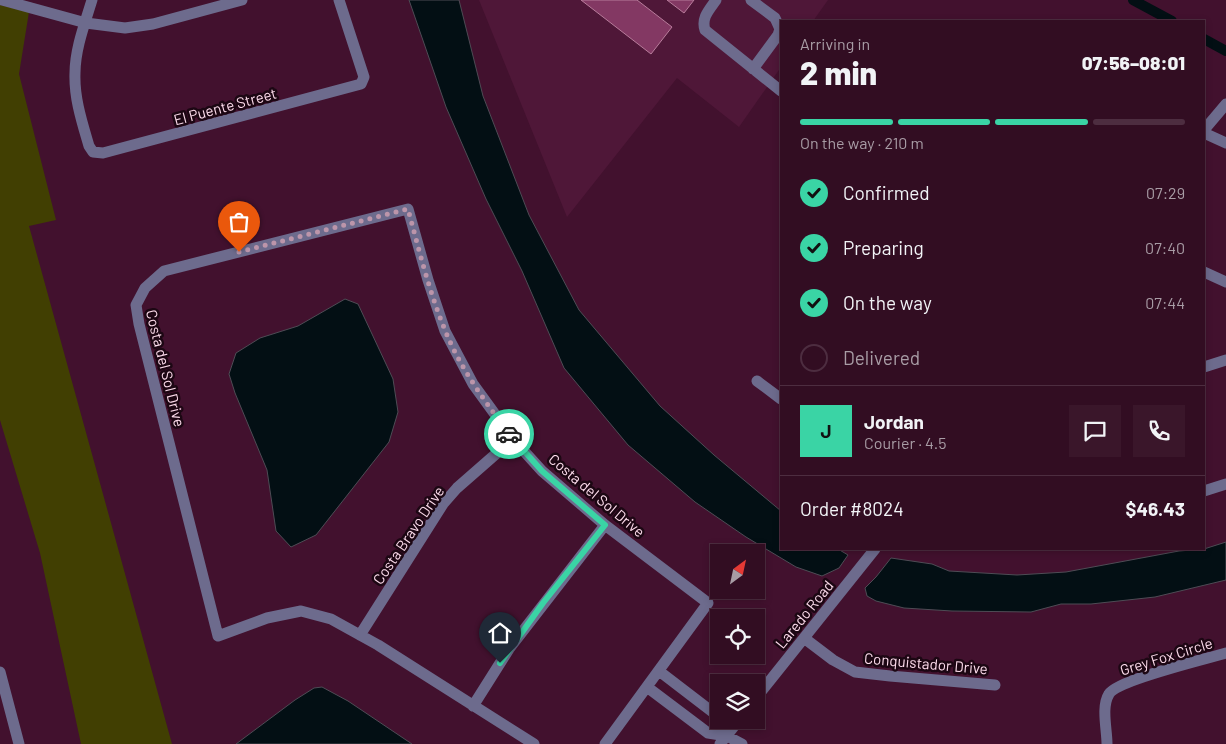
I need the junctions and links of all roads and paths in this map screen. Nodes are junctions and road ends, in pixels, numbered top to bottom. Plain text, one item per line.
1 (2, 0) edge
2 (92, 0) edge
3 (242, 0) edge
4 (339, 0) edge
5 (716, 0) edge
6 (752, 0) edge
7 (86, 23) junction
8 (753, 69) junction
9 (780, 90) edge
10 (1226, 104) edge
11 (1205, 131) edge
12 (1205, 133) edge
13 (1226, 144) edge
14 (1205, 272) edge
15 (1226, 282) edge
16 (1226, 360) edge
17 (1205, 367) edge
18 (757, 381) dead end
19 (780, 398) edge
20 (513, 439) junction
21 (1226, 484) edge
22 (1205, 491) edge
23 (605, 525) junction
24 (874, 550) edge
25 (360, 635) junction
26 (804, 638) junction
27 (1226, 653) edge
28 (659, 671) junction
29 (0, 672) edge
30 (996, 685) dead end
31 (647, 687) junction
32 (765, 687) edge
33 (2, 691) edge
34 (473, 706) junction
35 (710, 711) edge
36 (732, 729) edge
37 (723, 740) edge
38 (19, 744) edge
39 (534, 744) edge
40 (605, 744) edge
41 (742, 744) edge
42 (1107, 744) edge

1 - 7 street
2 - 7 street
3 - 7 street
4 - 7 street, El Puente Street
5 - 8 street
6 - 8 street
8 - 9 street
10 - 11 street
12 - 13 street
14 - 15 street
16 - 17 street
18 - 19 street
20 - 23 street, Costa del Sol Drive
20 - 25 street, Costa Bravo Drive
20 - 25 street, Costa del Sol Drive
21 - 22 street
23 - 28 street, Costa del Sol Drive
23 - 34 street
24 - 26 street, Laredo Road
25 - 34 street, Costa del Sol Drive
26 - 30 street, Conquistador Drive
26 - 32 street, Laredo Road
27 - 42 street, Grey Fox Circle
28 - 31 street, Costa del Sol Drive
28 - 35 street
29 - 33 street
31 - 37 street
31 - 40 street, Costa del Sol Drive
33 - 38 street
34 - 39 street, Costa del Sol Drive
36 - 37 street
37 - 41 street

